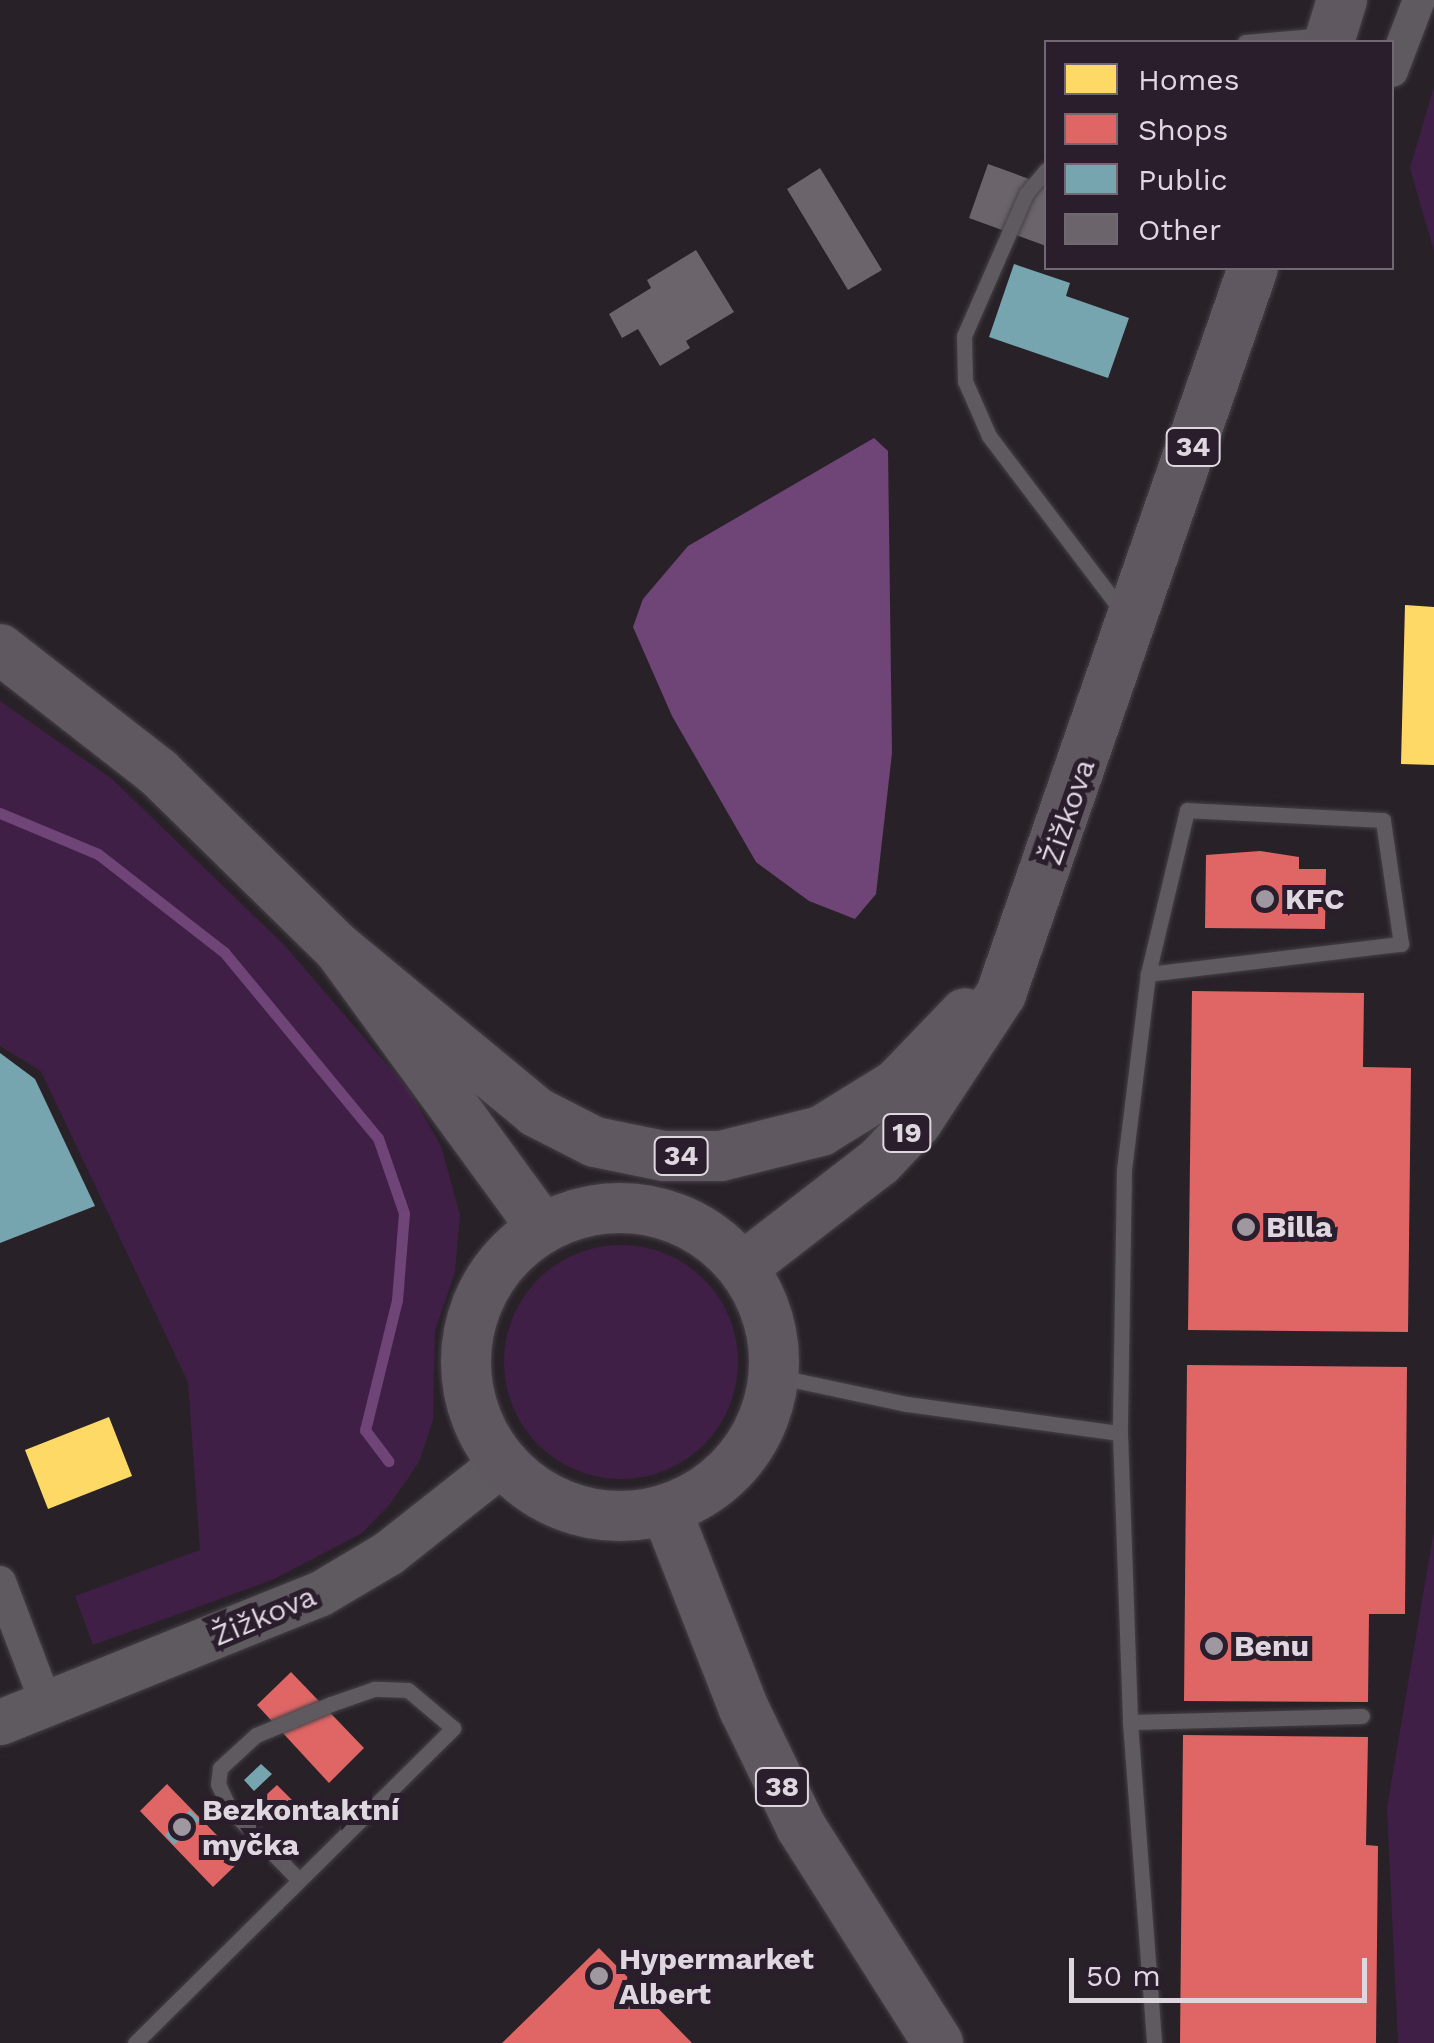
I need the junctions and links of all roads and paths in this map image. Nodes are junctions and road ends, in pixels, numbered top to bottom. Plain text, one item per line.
1 (1419, 0) edge
2 (1334, 26) edge
3 (1255, 40) edge
4 (1394, 66) edge
5 (1044, 172) edge
6 (1252, 270) edge
7 (1133, 626) junction
8 (0, 649) edge
9 (338, 948) junction
10 (1019, 954) junction
11 (1148, 974) junction
12 (542, 1228) junction
13 (743, 1267) junction
14 (774, 1376) junction
15 (1120, 1433) junction
16 (502, 1464) junction
17 (666, 1510) junction
18 (0, 1582) edge
19 (46, 1702) junction
20 (1362, 1716) dead end
21 (0, 1722) edge
22 (1130, 1722) junction
23 (300, 1880) junction
24 (136, 2043) edge
25 (938, 2043) edge
26 (1154, 2043) edge

1 - 4 street
2 - 3 lane
5 - 7 lane
6 - 7 main road, Žižkova / 34
7 - 10 main road, Žižkova / 34
8 - 9 main road, 34
9 - 10 main road, 34
9 - 12 main road, 34
10 - 13 main road, Žižkova / 19
11 - 11 lane
11 - 15 lane
12 - 13 main road, 34
12 - 16 main road, 34
13 - 14 main road, 34
14 - 15 lane
14 - 17 main road, 34
15 - 22 lane
16 - 17 main road, 34
16 - 19 main road, Žižkova
17 - 25 main road, 38
18 - 19 street
19 - 21 main road, Žižkova
20 - 22 lane
22 - 26 lane
23 - 23 lane
23 - 24 lane

